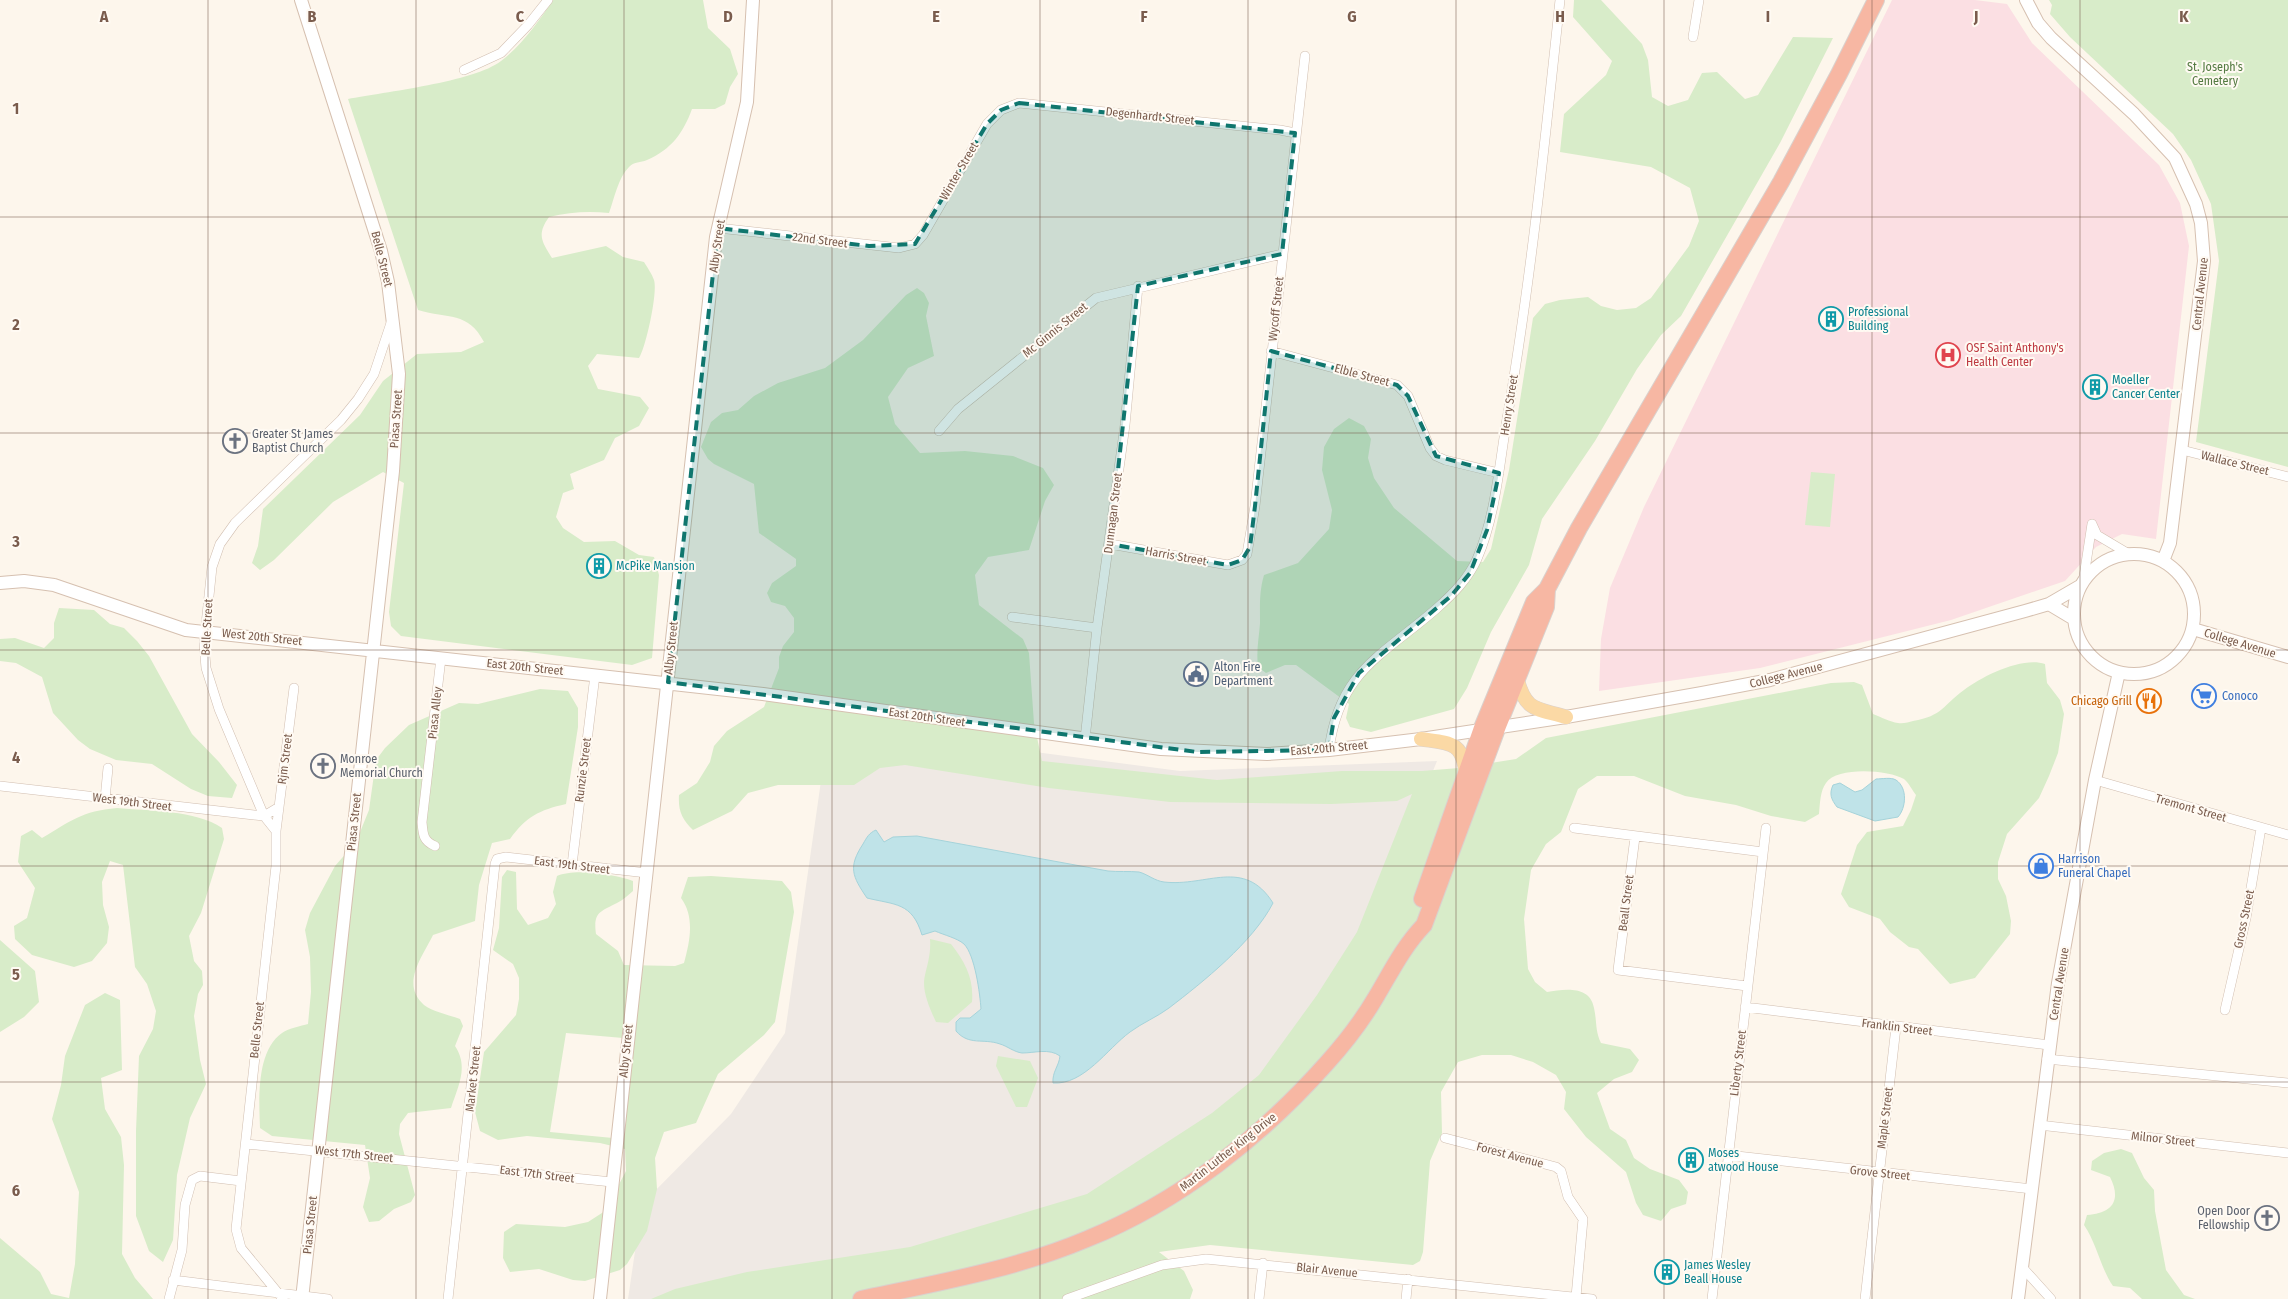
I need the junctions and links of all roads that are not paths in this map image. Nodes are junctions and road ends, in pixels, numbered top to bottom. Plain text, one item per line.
1 (301, 0) edge
2 (548, 0) edge
3 (753, 0) edge
4 (1560, 0) edge
5 (1699, 0) edge
6 (1876, 0) edge
7 (2026, 0) edge
8 (1693, 37) dead end
9 (1305, 56) dead end
10 (464, 70) dead end
11 (1005, 107) joint
12 (1295, 133) junction
13 (718, 228) junction
14 (920, 240) joint
15 (1282, 254) junction
16 (1138, 286) junction
17 (394, 315) junction
18 (1272, 350) junction
19 (939, 431) dead end
20 (2182, 450) junction
21 (1499, 473) junction
22 (2288, 477) edge
23 (1110, 544) junction
24 (2129, 554) junction
25 (1242, 560) joint
26 (2163, 561) junction
27 (0, 583) edge
28 (2082, 584) junction
29 (1547, 589) junction
30 (2049, 604) junction
31 (1012, 617) dead end
32 (2074, 619) junction
33 (1097, 628) junction
34 (2192, 629) junction
35 (206, 631) junction
36 (372, 650) junction
37 (2288, 657) edge
38 (441, 658) junction
39 (2119, 672) junction
40 (595, 675) junction
41 (1517, 679) junction
42 (668, 682) junction
43 (294, 688) dead end
44 (1566, 717) junction
45 (1498, 726) junction
46 (1482, 728) junction
47 (1085, 739) junction
48 (1421, 739) junction
49 (1328, 750) junction
50 (108, 768) dead end
51 (1466, 775) junction
52 (2095, 780) junction
53 (0, 786) edge
54 (104, 799) junction
55 (279, 807) junction
56 (264, 816) junction
57 (1574, 828) dead end
58 (1766, 828) dead end
59 (2261, 828) junction
60 (276, 831) junction
61 (2288, 835) edge
62 (1635, 837) junction
63 (435, 846) dead end
64 (1763, 852) junction
65 (497, 859) joint
66 (572, 865) junction
67 (647, 873) junction
68 (1408, 942) junction
69 (1747, 986) junction
70 (1745, 1007) junction
71 (2225, 1010) dead end
72 (1896, 1027) junction
73 (2049, 1045) junction
74 (2047, 1060) junction
75 (2288, 1083) edge
76 (2039, 1126) junction
77 (1445, 1138) dead end
78 (246, 1144) junction
79 (318, 1151) junction
80 (2288, 1153) edge
81 (1728, 1155) junction
82 (463, 1165) junction
83 (1878, 1173) junction
84 (241, 1181) junction
85 (612, 1182) junction
86 (2032, 1189) junction
87 (1263, 1263) junction
88 (2022, 1267) junction
89 (1408, 1279) junction
90 (173, 1280) junction
91 (281, 1296) edge
92 (1576, 1297) junction
93 (302, 1298) edge
94 (169, 1299) edge
95 (328, 1299) edge
96 (448, 1299) edge
97 (600, 1299) edge
98 (861, 1299) edge
99 (1067, 1299) edge
100 (1259, 1299) edge
101 (1406, 1299) edge
102 (1592, 1299) edge
103 (1714, 1299) edge
104 (1865, 1299) edge
105 (2018, 1299) edge
106 (2051, 1299) edge

1 - 17 street, Belle Street
2 - 10 street
3 - 13 street, Alby Street
4 - 21 street, Henry Street
5 - 8 street
6 - 29 highway
7 - 20 street, Central Avenue
9 - 12 street, Wycoff Street
11 - 12 street, Degenhardt Street
11 - 14 street, Winter Street
12 - 15 street, Wycoff Street
13 - 14 street, 22nd Street
13 - 42 street, Alby Street
15 - 16 street, Mc Ginnis Street
15 - 18 street, Wycoff Street
16 - 19 street, Mc Ginnis Street
16 - 23 street, Dunnagan Street
17 - 35 street, Belle Street
17 - 36 street, Piasa Street
18 - 21 street, Elble Street
18 - 25 street, Wycoff Street
20 - 22 street, Wallace Street
20 - 26 street, Central Avenue
21 - 49 street, Henry Street
23 - 25 street, Harris Street
23 - 33 street, Dunnagan Street
24 - 26 street
24 - 28 street
24 - 28 street
26 - 34 street
27 - 35 street, West 20th Street
28 - 30 street, College Avenue
28 - 32 street
29 - 41 highway
29 - 46 highway
30 - 32 street
30 - 44 street, College Avenue
31 - 33 street
32 - 39 street
33 - 47 street, Dunnagan Street
34 - 37 street, College Avenue
34 - 39 street
35 - 36 street, West 20th Street
35 - 56 street, Belle Street
36 - 38 street, East 20th Street
36 - 79 street, Piasa Street
38 - 40 street, East 20th Street
38 - 63 street, Piasa Alley
39 - 52 street, Central Avenue
40 - 42 street, East 20th Street
40 - 66 street, Runzie Street
41 - 44 main road
41 - 45 highway
42 - 47 street, East 20th Street
42 - 67 street, Alby Street
43 - 55 street, Rjm Street
44 - 45 street, College Avenue
45 - 46 street, College Avenue
45 - 68 highway
46 - 48 street, East 20th Street
46 - 51 highway
47 - 49 street, East 20th Street
48 - 49 street, East 20th Street
48 - 51 main road
50 - 54 street
51 - 68 highway
52 - 59 street, Tremont Street
52 - 73 street, Central Avenue
53 - 54 street, West 19th Street
54 - 56 street, West 19th Street
55 - 56 street
55 - 60 street, Rjm Street
56 - 60 street, Belle Street
57 - 62 street
58 - 64 street, Liberty Street
59 - 61 street, Tremont Street
59 - 71 street, Gross Street
60 - 78 street, Belle Street
62 - 64 street
62 - 69 street, Beall Street
64 - 69 street, Liberty Street
65 - 66 street, East 19th Street
65 - 82 street, Market Street
66 - 67 street, East 19th Street
67 - 85 street, Alby Street
68 - 98 highway, Martin Luther King Drive
69 - 70 street, Liberty Street
70 - 72 street, Franklin Street
70 - 81 street, Liberty Street
72 - 73 street, Franklin Street
72 - 83 street, Maple Street
73 - 74 street, Central Avenue
74 - 75 street
74 - 76 street, Central Avenue
76 - 80 street, Milnor Street
76 - 86 street, Central Avenue
77 - 92 street, Forest Avenue
78 - 79 street, West 17th Street
78 - 84 street, Belle Street
79 - 82 street, West 17th Street
79 - 93 street, Piasa Street
81 - 83 street, Grove Street
81 - 103 street, Liberty Street
82 - 85 street, East 17th Street
82 - 96 street, Market Street
83 - 86 street, Grove Street
83 - 104 street, Maple Street
84 - 90 street
84 - 91 street, Belle Street
85 - 97 street, Alby Street
86 - 88 street, Central Avenue
87 - 89 street, Blair Avenue
87 - 99 street, Blair Avenue
87 - 100 street
88 - 105 street, Central Avenue
88 - 106 street
89 - 92 street, Blair Avenue
89 - 101 street
90 - 91 street
90 - 94 street
91 - 93 street
92 - 102 street, Blair Avenue
93 - 95 street

